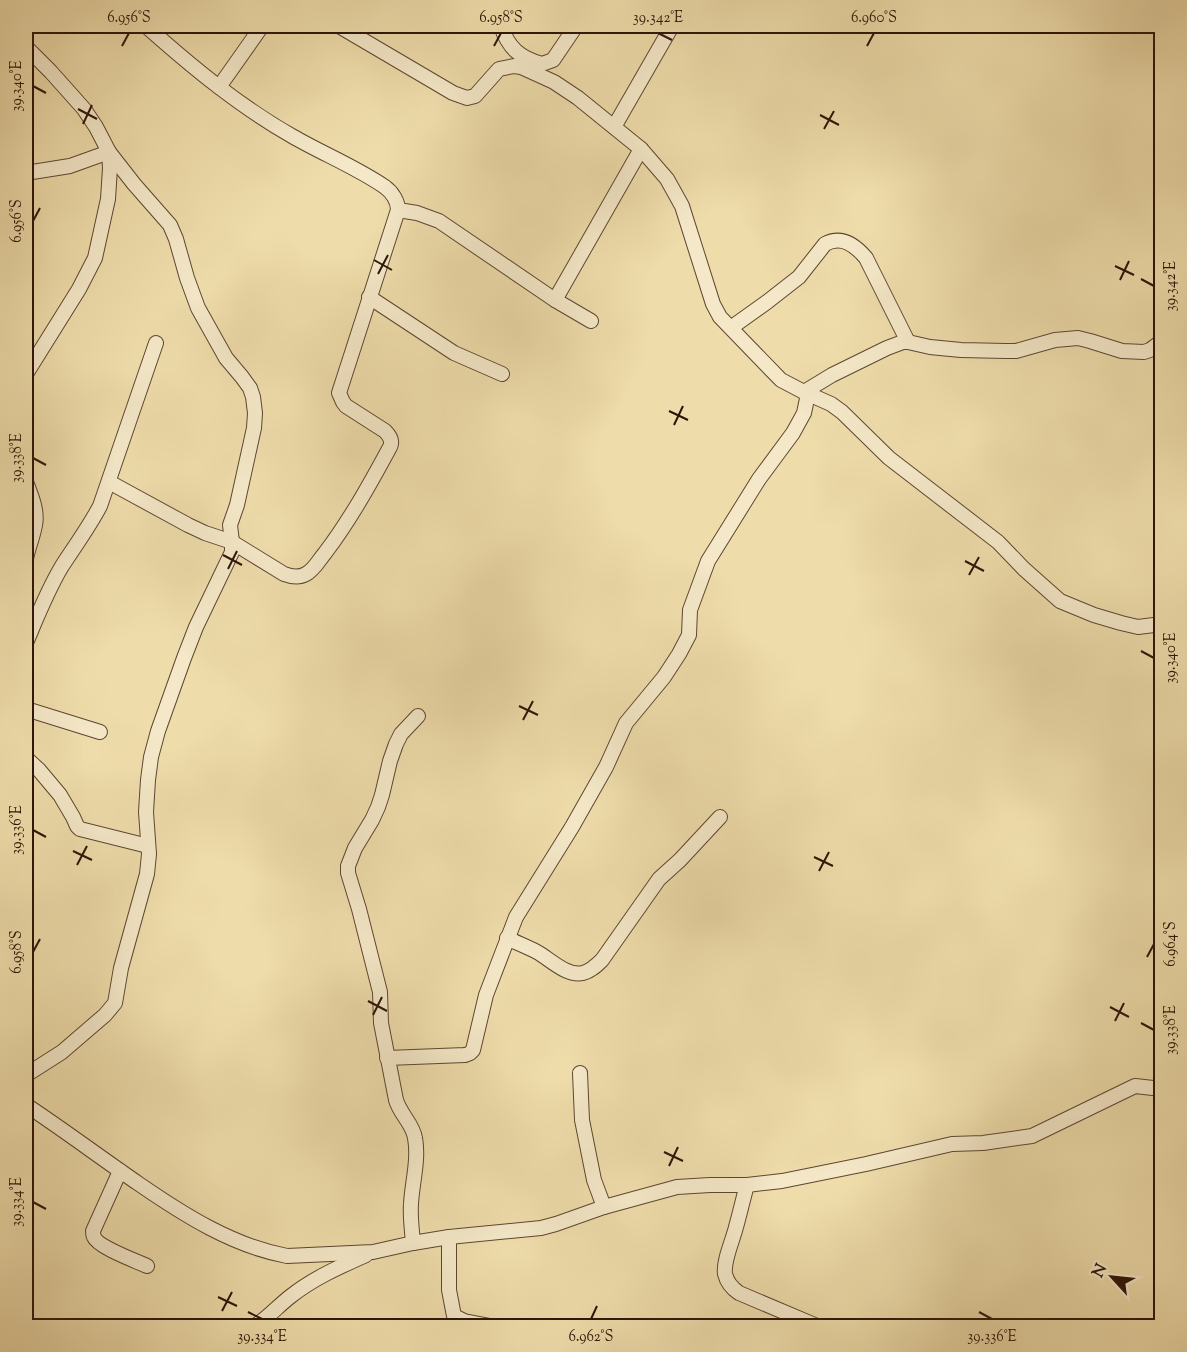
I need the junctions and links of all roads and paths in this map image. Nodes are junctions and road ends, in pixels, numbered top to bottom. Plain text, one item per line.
1 (146, 26) edge
2 (168, 26) edge
3 (262, 26) edge
4 (339, 26) edge
5 (501, 26) edge
6 (576, 26) edge
7 (672, 26) edge
8 (157, 36) junction
9 (26, 47) edge
10 (219, 87) junction
11 (614, 127) junction
12 (641, 149) junction
13 (109, 152) junction
14 (26, 173) edge
15 (398, 210) junction
16 (369, 297) junction
17 (555, 300) junction
18 (591, 321) dead end
19 (732, 327) junction
20 (1161, 340) edge
21 (908, 342) junction
22 (156, 344) dead end
23 (26, 374) edge
24 (502, 374) dead end
25 (806, 393) junction
26 (26, 482) edge
27 (109, 482) junction
28 (232, 542) junction
29 (26, 559) edge
30 (1161, 624) edge
31 (26, 643) edge
32 (26, 709) edge
33 (418, 716) dead end
34 (100, 732) dead end
35 (26, 759) edge
36 (720, 817) dead end
37 (148, 846) junction
38 (507, 938) junction
39 (387, 1058) junction
40 (580, 1073) dead end
41 (26, 1075) edge
42 (1161, 1089) edge
43 (26, 1105) edge
44 (120, 1171) junction
45 (747, 1185) junction
46 (604, 1207) junction
47 (449, 1237) junction
48 (413, 1242) junction
49 (373, 1252) junction
50 (147, 1266) dead end
51 (255, 1326) edge
52 (490, 1326) edge
53 (817, 1326) edge

1 - 8 street
2 - 8 street
3 - 10 street
4 - 11 street
5 - 6 street
7 - 11 street
8 - 10 street
9 - 13 street
10 - 15 street
11 - 12 street
12 - 17 street
12 - 19 street
13 - 14 street
13 - 23 street
13 - 28 street
15 - 16 street
15 - 17 street
16 - 24 street
16 - 28 street
17 - 18 street
19 - 21 street
19 - 25 street
20 - 21 street
21 - 25 street
22 - 27 street
25 - 30 street
25 - 38 street
26 - 29 street
27 - 28 street
27 - 31 street
28 - 37 street
32 - 34 street
33 - 39 street
35 - 37 street
36 - 38 street
37 - 41 street
38 - 39 street
39 - 48 street
40 - 46 street
42 - 45 street
43 - 44 street
44 - 49 street
44 - 50 street
45 - 46 street
45 - 53 street
46 - 47 street
47 - 48 street
47 - 52 street
48 - 49 street
49 - 51 street

